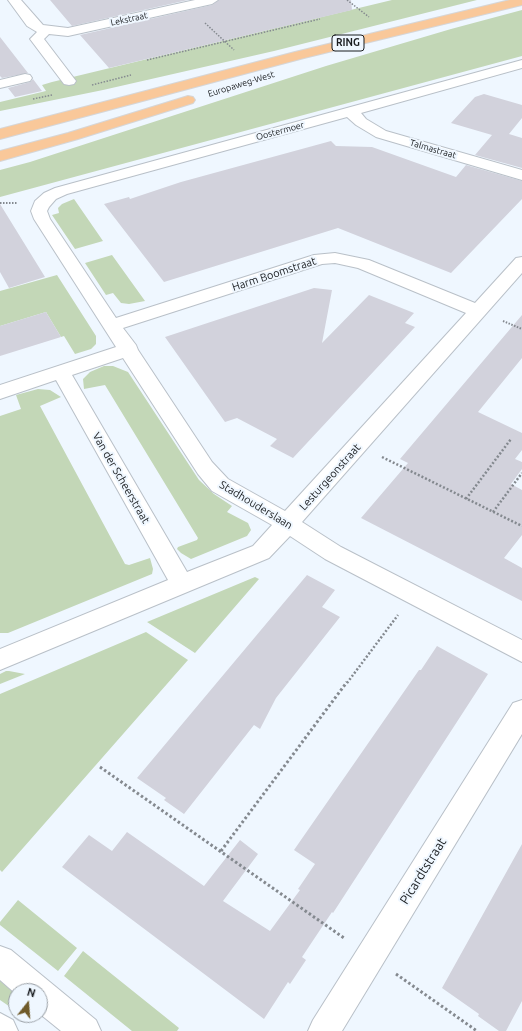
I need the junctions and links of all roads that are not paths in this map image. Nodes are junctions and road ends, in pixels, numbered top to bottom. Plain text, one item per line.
1 (14, 0) edge
2 (212, 0) edge
3 (522, 1) edge
4 (482, 11) junction
5 (46, 30) junction
6 (522, 64) edge
7 (25, 78) dead end
8 (69, 81) dead end
9 (0, 84) edge
10 (350, 111) junction
11 (0, 134) edge
12 (0, 156) edge
13 (522, 175) edge
14 (41, 205) joint
15 (522, 262) edge
16 (478, 311) junction
17 (113, 325) junction
18 (129, 349) junction
19 (61, 372) junction
20 (0, 392) edge
21 (289, 524) junction
22 (182, 584) junction
23 (522, 652) edge
24 (0, 660) edge
25 (522, 711) edge
26 (0, 961) edge
27 (26, 983) edge
28 (48, 1001) edge
29 (85, 1031) edge
30 (324, 1031) edge

1 - 5 street, Lekstraat
2 - 5 street, Lekstraat
3 - 4 main road, Europaweg-West / RING
4 - 11 main road, Europaweg-West / RING
4 - 12 main road, Europaweg-West / RING
5 - 8 street
6 - 10 street, Oostermoer
7 - 9 street
10 - 13 street, Talmastraat
10 - 14 street, Oostermoer
14 - 17 street, Stadhouderslaan
15 - 16 street, Lesturgeonstraat
16 - 17 street, Harm Boomstraat
16 - 21 street, Lesturgeonstraat
17 - 18 street, Stadhouderslaan
18 - 19 street
18 - 21 street, Stadhouderslaan
19 - 20 street
19 - 22 street, Van der Scheerstraat
21 - 22 street, Lesturgeonstraat
21 - 23 street, Stadhouderslaan
22 - 24 street, Lesturgeonstraat
25 - 30 street, Picardtstraat
26 - 27 street
28 - 29 street

